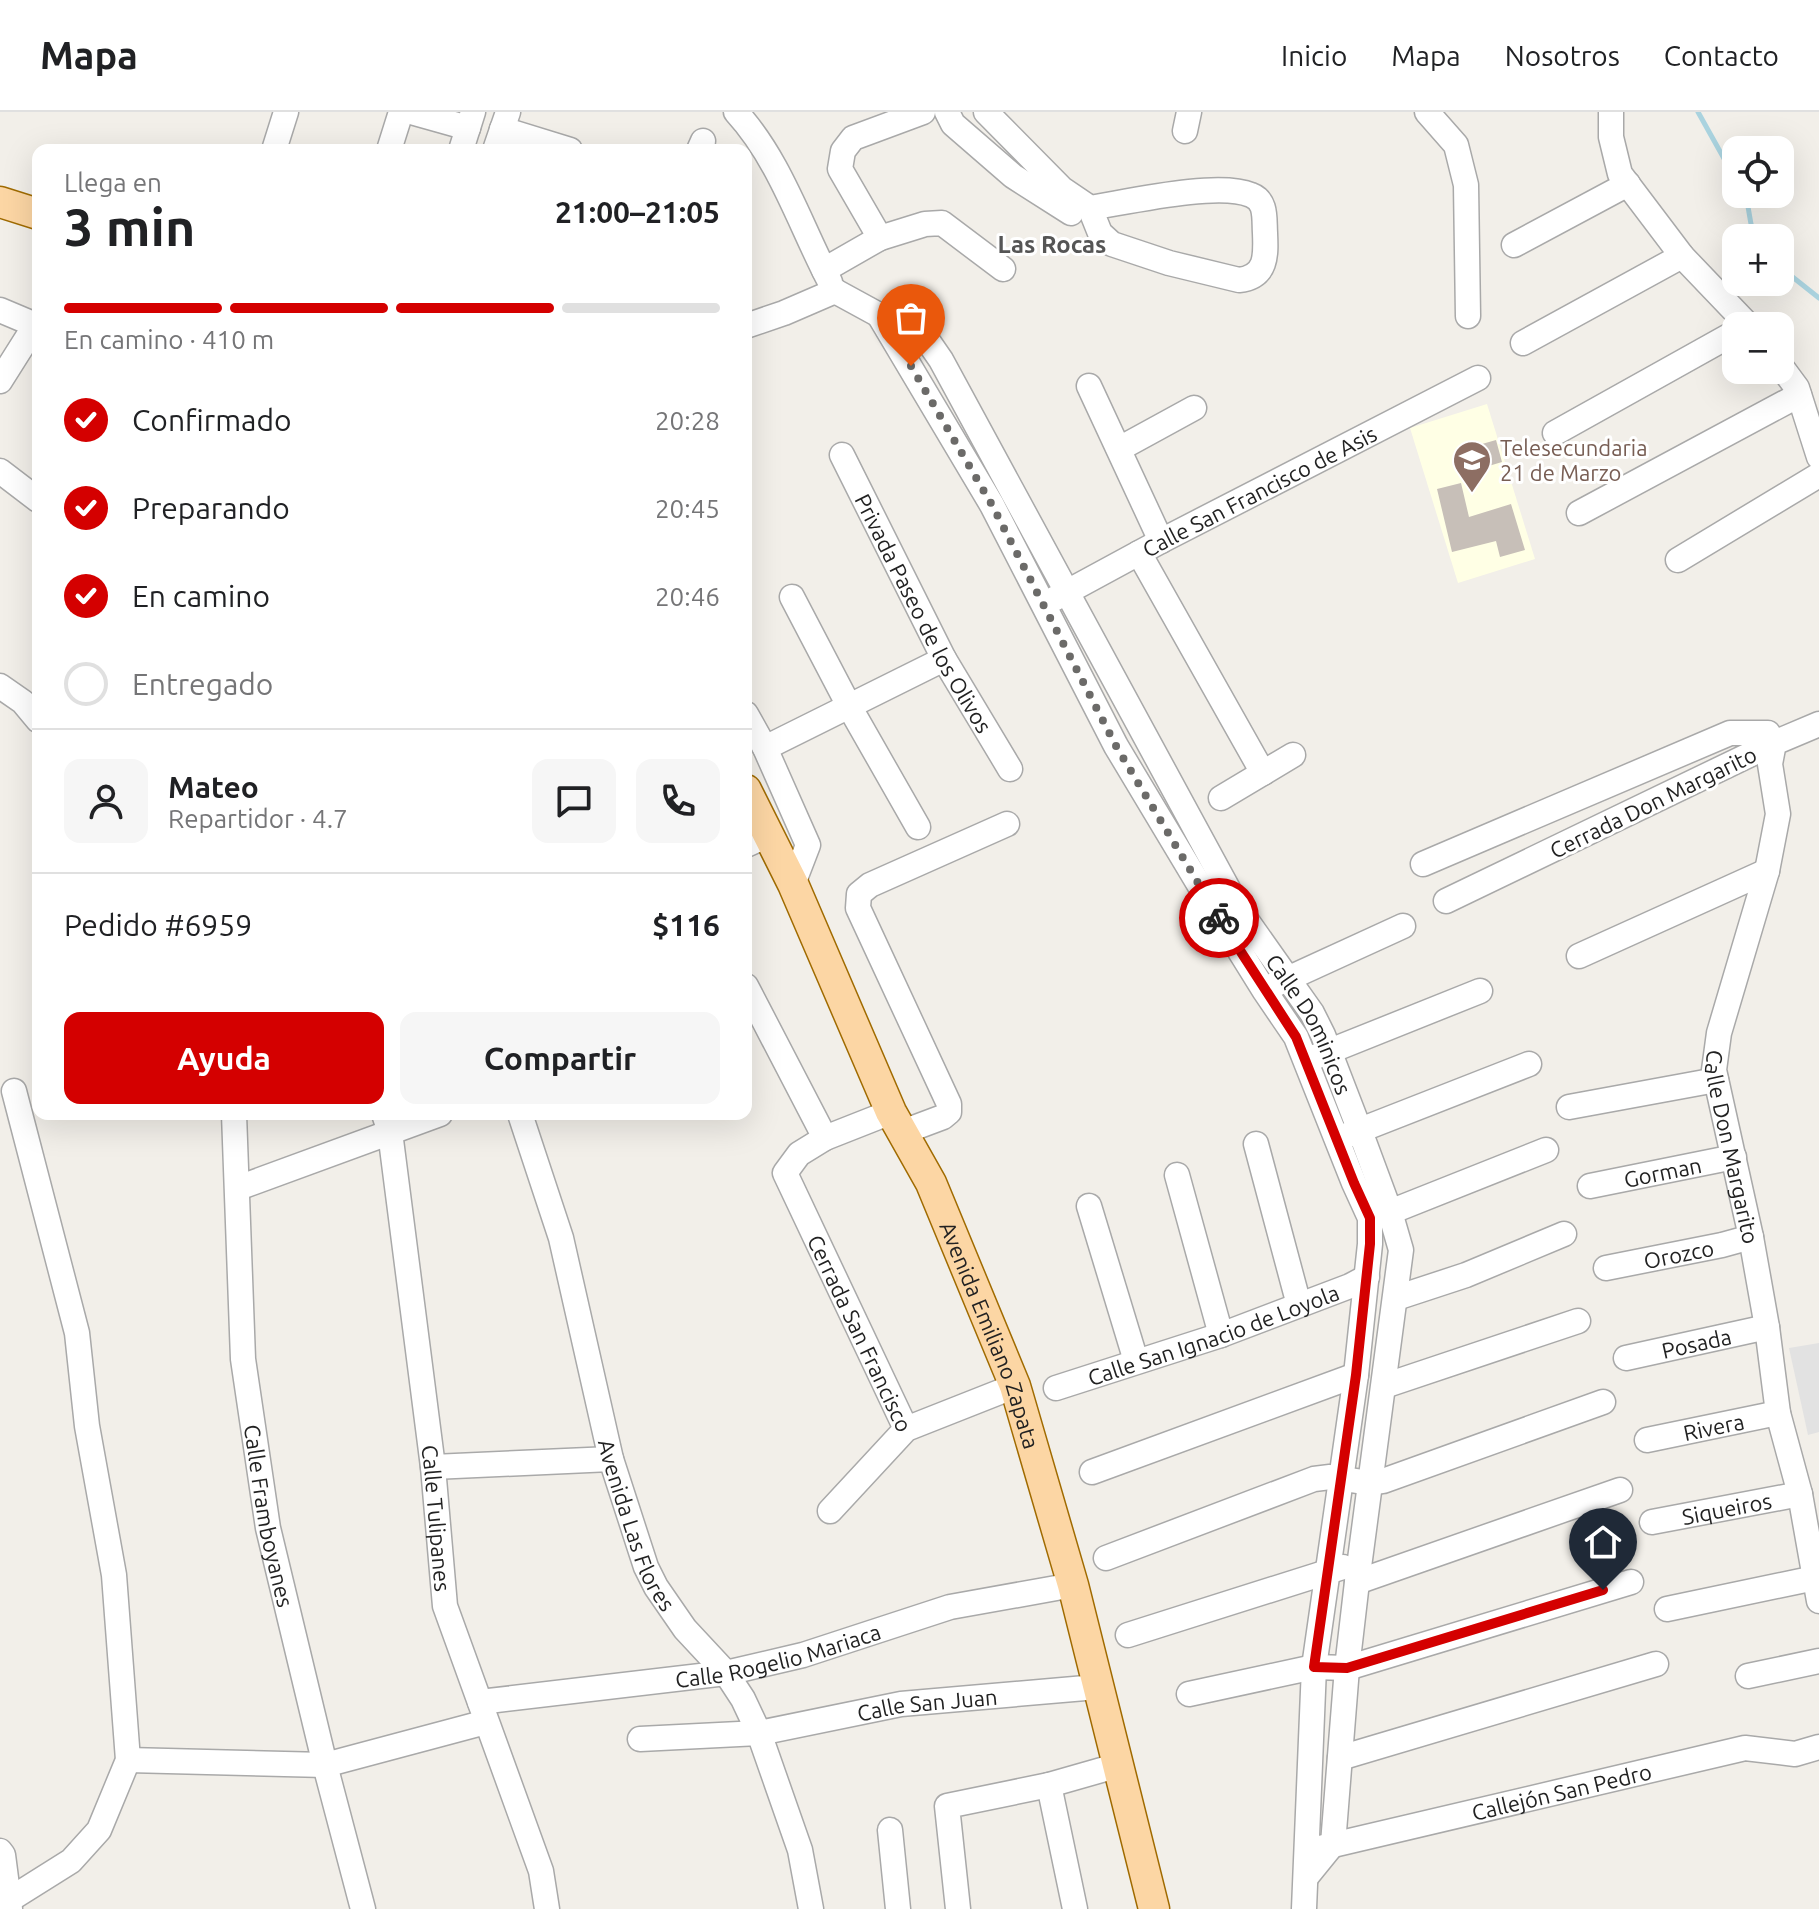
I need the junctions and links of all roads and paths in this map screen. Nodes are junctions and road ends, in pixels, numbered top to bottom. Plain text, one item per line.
1 (286, 112) edge
2 (401, 112) edge
3 (411, 112) edge
4 (736, 112) edge
5 (923, 112) edge
6 (947, 112) edge
7 (986, 112) edge
8 (1427, 112) edge
9 (1611, 112) edge
10 (467, 130) edge
11 (502, 130) edge
12 (276, 144) edge
13 (391, 144) edge
14 (550, 144) edge
15 (1628, 184) junction
16 (0, 202) edge
17 (1090, 208) junction
18 (32, 212) edge
19 (1100, 233) junction
20 (880, 238) junction
21 (1514, 245) dead end
22 (1682, 256) junction
23 (1003, 269) dead end
24 (829, 280) junction
25 (0, 310) edge
26 (1732, 312) edge
27 (879, 315) junction
28 (1468, 316) dead end
29 (32, 323) edge
30 (752, 324) edge
31 (32, 333) edge
32 (1722, 340) edge
33 (1523, 343) dead end
34 (1478, 378) dead end
35 (0, 381) edge
36 (1794, 384) edge
37 (1089, 386) dead end
38 (1799, 395) junction
39 (1194, 408) dead end
40 (1555, 433) dead end
41 (1119, 449) junction
42 (842, 455) dead end
43 (1819, 457) edge
44 (0, 471) edge
45 (1819, 475) edge
46 (32, 495) edge
47 (1579, 513) dead end
48 (1161, 541) junction
49 (1139, 553) junction
50 (1678, 560) dead end
51 (1067, 592) junction
52 (792, 597) dead end
53 (1043, 604) junction
54 (944, 659) junction
55 (0, 686) edge
56 (849, 706) junction
57 (32, 713) edge
58 (1819, 724) edge
59 (752, 725) edge
60 (1774, 743) junction
61 (765, 748) junction
62 (1293, 755) dead end
63 (1010, 769) dead end
64 (1263, 773) junction
65 (1221, 798) dead end
66 (1187, 816) junction
67 (752, 817) edge
68 (1007, 824) dead end
69 (918, 827) dead end
70 (1166, 829) junction
71 (757, 840) edge
72 (1423, 864) dead end
73 (1767, 871) junction
74 (793, 884) junction
75 (1446, 901) dead end
76 (1403, 926) dead end
77 (1579, 956) dead end
78 (1288, 978) junction
79 (1264, 990) junction
80 (1480, 991) dead end
81 (752, 998) edge
82 (1330, 1052) junction
83 (1305, 1061) junction
84 (1529, 1064) dead end
85 (1716, 1080) junction
86 (14, 1091) dead end
87 (1569, 1107) dead end
88 (234, 1120) edge
89 (522, 1120) edge
90 (897, 1122) junction
91 (387, 1123) edge
92 (1348, 1135) junction
93 (825, 1138) junction
94 (1256, 1144) dead end
95 (1546, 1150) dead end
96 (1734, 1157) junction
97 (1177, 1175) dead end
98 (1590, 1186) dead end
99 (238, 1188) junction
100 (1089, 1206) dead end
101 (1390, 1212) junction
102 (1564, 1234) dead end
103 (1751, 1237) junction
104 (1606, 1268) dead end
105 (1367, 1277) junction
106 (1396, 1298) junction
107 (1299, 1305) junction
108 (1578, 1321) dead end
109 (1767, 1327) junction
110 (1221, 1335) junction
111 (1626, 1358) dead end
112 (1136, 1361) junction
113 (1356, 1375) junction
114 (1015, 1386) junction
115 (1384, 1386) junction
116 (1056, 1388) dead end
117 (1603, 1402) dead end
118 (1778, 1413) junction
119 (906, 1429) junction
120 (1647, 1440) dead end
121 (611, 1459) junction
122 (433, 1467) junction
123 (1092, 1472) dead end
124 (1342, 1478) junction
125 (1370, 1483) junction
126 (1620, 1490) dead end
127 (1800, 1494) junction
128 (830, 1511) dead end
129 (1652, 1522) dead end
130 (1106, 1558) dead end
131 (1330, 1570) junction
132 (1358, 1573) junction
133 (1631, 1582) dead end
134 (1073, 1585) junction
135 (1817, 1590) edge
136 (1667, 1609) dead end
137 (1128, 1635) dead end
138 (1819, 1661) edge
139 (1656, 1664) dead end
140 (1314, 1667) junction
141 (1347, 1668) junction
142 (726, 1673) junction
143 (1748, 1676) dead end
144 (1097, 1687) junction
145 (1189, 1694) dead end
146 (483, 1712) junction
147 (759, 1733) junction
148 (640, 1739) dead end
149 (1819, 1747) edge
150 (1340, 1758) junction
151 (128, 1760) junction
152 (325, 1765) junction
153 (1119, 1765) junction
154 (1049, 1785) junction
155 (890, 1830) dead end
156 (1333, 1844) junction
157 (0, 1851) edge
158 (1307, 1865) junction
159 (10, 1904) edge
160 (363, 1909) edge
161 (547, 1909) edge
162 (811, 1909) edge
163 (898, 1909) edge
164 (958, 1909) edge
165 (1075, 1909) edge
166 (1154, 1909) edge
167 (1304, 1909) edge

1 - 12 street
2 - 13 street
3 - 10 street
4 - 24 street
5 - 20 street
6 - 19 street
7 - 17 street
8 - 28 street
9 - 15 street
11 - 14 street
15 - 21 street
15 - 22 street
16 - 18 main road
17 - 19 street
17 - 19 street
20 - 23 street
20 - 24 street
22 - 26 street
22 - 33 street
24 - 27 street, Calle Dominicos
24 - 30 street
25 - 29 street
27 - 51 street, Calle Dominicos
27 - 53 street, Calle Dominicos
31 - 35 street
32 - 40 street
34 - 48 street, Calle San Francisco de Asis
36 - 38 street
37 - 41 street
38 - 43 street
38 - 47 street
39 - 41 street
41 - 48 street
42 - 54 street, Privada Paseo de los Olivos
44 - 46 street
45 - 50 street
48 - 49 street, Calle San Francisco de Asis
49 - 51 street, Calle San Francisco de Asis
49 - 64 street
51 - 53 street, Calle San Francisco de Asis
51 - 66 street, Calle Dominicos
52 - 56 street
53 - 70 street, Calle Dominicos
54 - 56 street
54 - 63 street, Privada Paseo de los Olivos
55 - 57 street
56 - 61 street
56 - 69 street
58 - 60 street
59 - 61 street
60 - 72 street, Cerrada Don Margarito
60 - 73 street, Calle Don Margarito
60 - 75 street, Cerrada Don Margarito
61 - 74 street
62 - 64 street
64 - 65 street
66 - 70 street
66 - 78 street, Calle Dominicos
67 - 71 main road, Avenida Emiliano Zapata
68 - 90 street
70 - 79 street, Calle Dominicos
71 - 74 main road, Avenida Emiliano Zapata
73 - 77 street
73 - 85 street, Calle Don Margarito
74 - 90 main road, Avenida Emiliano Zapata
76 - 78 street
78 - 79 street
78 - 82 street, Calle Dominicos
79 - 83 street, Calle Dominicos
80 - 82 street
81 - 93 street
82 - 83 street
82 - 92 street, Calle Dominicos
83 - 92 street, Calle Dominicos
84 - 92 street
85 - 87 street
85 - 96 street, Calle Don Margarito
86 - 151 street
88 - 99 street, Calle Framboyanes
89 - 121 street, Avenida Las Flores
90 - 93 street
90 - 114 main road, Avenida Emiliano Zapata
91 - 99 street
91 - 122 street, Calle Tulipanes
92 - 101 street, Calle Dominicos
92 - 105 street, Calle Dominicos
93 - 119 street, Cerrada San Francisco
94 - 107 street
95 - 101 street
96 - 98 street, Gorman
96 - 103 street, Calle Don Margarito
97 - 110 street
99 - 152 street, Calle Framboyanes
100 - 112 street
101 - 106 street, Calle Dominicos
102 - 106 street
103 - 104 street, Orozco
103 - 109 street, Calle Don Margarito
105 - 107 street, Calle San Ignacio de Loyola
105 - 113 street, Calle Dominicos
106 - 115 street, Calle Dominicos
107 - 110 street, Calle San Ignacio de Loyola
108 - 115 street
109 - 111 street, Posada
109 - 118 street, Calle Don Margarito
110 - 112 street, Calle San Ignacio de Loyola
112 - 116 street, Calle San Ignacio de Loyola
113 - 123 street
113 - 124 street, Calle Dominicos
114 - 119 street, Cerrada San Francisco
114 - 134 main road, Avenida Emiliano Zapata
115 - 125 street, Calle Dominicos
117 - 125 street
118 - 120 street, Rivera
118 - 127 street, Calle Don Margarito
119 - 128 street
121 - 122 street
121 - 142 street, Avenida Las Flores
122 - 146 street, Calle Tulipanes
124 - 125 street
124 - 130 street
124 - 131 street, Calle Dominicos
125 - 132 street, Calle Dominicos
126 - 132 street
127 - 129 street, Siqueiros
127 - 135 street, Calle Don Margarito
131 - 132 street
131 - 137 street
131 - 140 street, Calle Dominicos
132 - 141 street, Calle Dominicos
133 - 141 street
134 - 142 street, Calle Rogelio Mariaca
134 - 144 main road, Avenida Emiliano Zapata
135 - 136 street
138 - 143 street
139 - 150 street
140 - 141 street
140 - 145 street
140 - 158 street, Calle Dominicos
141 - 150 street, Calle Dominicos
142 - 146 street, Calle Rogelio Mariaca
142 - 147 street, Avenida Las Flores
144 - 147 street, Calle San Juan
144 - 153 main road, Avenida Emiliano Zapata
146 - 152 street, Calle Rogelio Mariaca
146 - 161 street, Calle Tulipanes
147 - 148 street, Calle San Juan
147 - 162 street, Avenida Las Flores
149 - 156 street, Callejón San Pedro
150 - 156 street, Calle Dominicos
151 - 152 street, Calle Rogelio Mariaca
151 - 159 street
152 - 160 street, Calle Framboyanes
153 - 154 street
153 - 166 main road, Avenida Emiliano Zapata
154 - 164 street
154 - 165 street
155 - 163 street
156 - 158 street, Callejón San Pedro
157 - 159 street
158 - 167 street, Calle Dominicos

